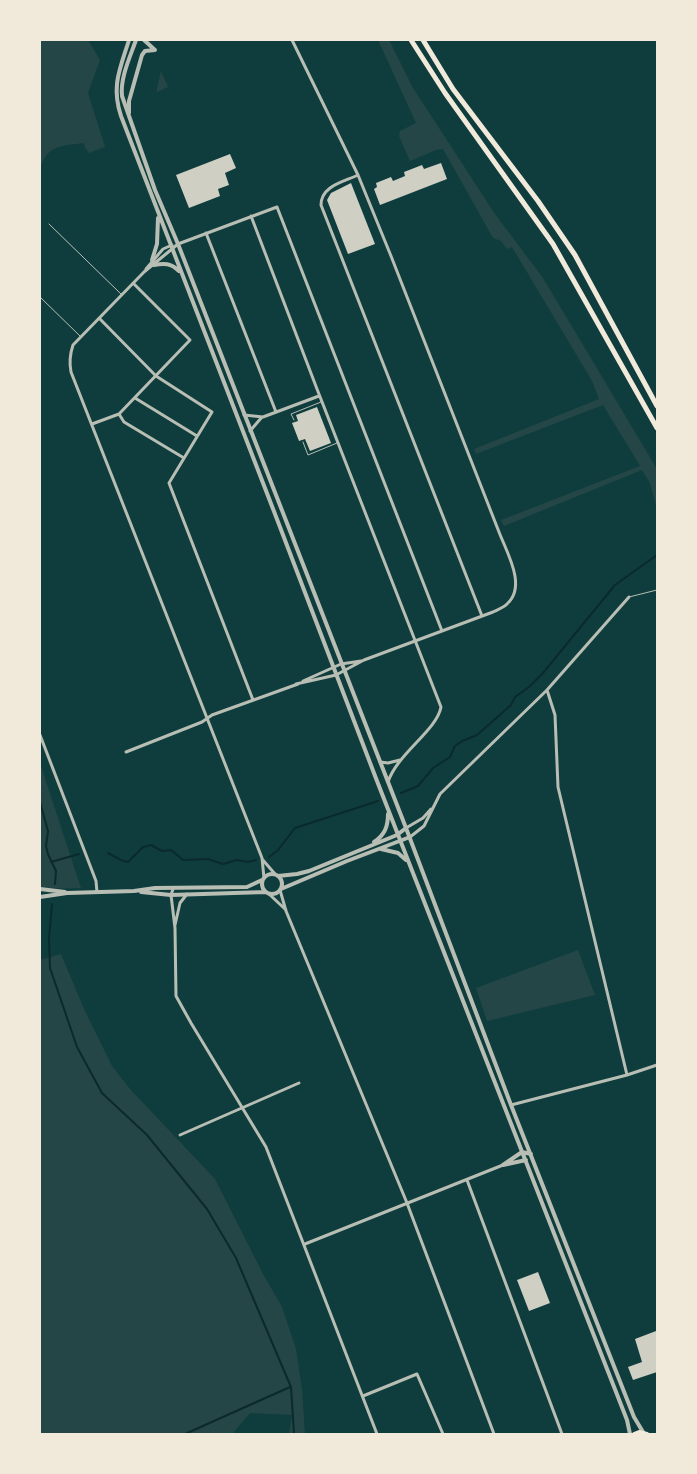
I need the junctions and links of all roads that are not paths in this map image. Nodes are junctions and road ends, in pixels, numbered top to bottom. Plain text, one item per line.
1 (129, 40) edge
2 (136, 40) edge
3 (144, 40) edge
4 (292, 40) edge
5 (411, 40) edge
6 (423, 40) edge
7 (129, 118) junction
8 (358, 175) junction
9 (158, 214) junction
10 (252, 216) junction
11 (49, 224) dead end
12 (206, 233) junction
13 (178, 244) junction
14 (171, 248) junction
15 (153, 262) junction
16 (182, 275) junction
17 (133, 283) junction
18 (121, 295) junction
19 (40, 297) edge
20 (99, 318) junction
21 (81, 337) junction
22 (156, 376) junction
23 (319, 396) junction
24 (135, 398) junction
25 (322, 402) junction
26 (657, 406) edge
27 (276, 412) junction
28 (120, 414) junction
29 (244, 415) junction
30 (263, 417) junction
31 (294, 420) dead end
32 (92, 424) junction
33 (657, 428) edge
34 (250, 431) junction
35 (197, 436) junction
36 (303, 442) dead end
37 (338, 443) junction
38 (184, 458) junction
39 (657, 590) edge
40 (628, 597) joint
41 (482, 616) junction
42 (442, 631) junction
43 (415, 642) junction
44 (364, 660) junction
45 (341, 664) junction
46 (333, 667) junction
47 (344, 671) junction
48 (336, 675) junction
49 (296, 684) junction
50 (547, 690) junction
51 (253, 700) junction
52 (208, 718) junction
53 (40, 736) edge
54 (126, 752) dead end
55 (400, 760) junction
56 (380, 762) junction
57 (388, 783) junction
58 (433, 807) junction
59 (388, 809) junction
60 (406, 828) junction
61 (398, 835) junction
62 (410, 837) junction
63 (400, 842) junction
64 (369, 845) junction
65 (379, 849) junction
66 (348, 854) junction
67 (262, 858) junction
68 (347, 861) junction
69 (408, 861) junction
70 (277, 875) junction
71 (263, 879) junction
72 (173, 888) junction
73 (40, 889) edge
74 (281, 890) junction
75 (134, 891) junction
76 (96, 892) junction
77 (67, 893) junction
78 (267, 893) junction
79 (187, 894) junction
80 (171, 895) junction
81 (40, 897) edge
82 (286, 911) junction
83 (175, 928) junction
84 (657, 1065) edge
85 (627, 1075) junction
86 (299, 1083) dead end
87 (511, 1105) junction
88 (242, 1108) junction
89 (180, 1135) dead end
90 (522, 1152) junction
91 (531, 1154) junction
92 (525, 1160) junction
93 (503, 1165) junction
94 (467, 1180) junction
95 (407, 1203) junction
96 (305, 1244) junction
97 (362, 1396) junction
98 (647, 1433) edge
99 (377, 1434) edge
100 (443, 1434) edge
101 (494, 1434) edge
102 (562, 1434) edge
103 (632, 1434) edge

1 - 9 street
2 - 7 street
3 - 7 street
4 - 8 street
5 - 33 highway
6 - 26 highway
7 - 13 street
8 - 41 street
8 - 41 street
9 - 14 street
9 - 15 street
10 - 12 street
10 - 23 street
10 - 42 street
11 - 18 lane
12 - 13 street
12 - 27 street
13 - 14 street
13 - 29 street
14 - 15 street
14 - 15 street
14 - 16 street
15 - 16 street
15 - 17 street
16 - 46 street
17 - 18 street
17 - 22 street
18 - 20 street
19 - 21 lane
20 - 21 street
20 - 22 street
21 - 32 street
22 - 24 street
22 - 35 street
23 - 25 street
23 - 27 street
24 - 28 street
24 - 35 street
25 - 31 lane
25 - 37 street
27 - 30 street
28 - 32 street
28 - 38 street
29 - 30 street
29 - 34 street
30 - 34 street
32 - 52 street
34 - 45 street
35 - 38 street
36 - 37 lane
37 - 43 street
38 - 51 street
39 - 40 lane
40 - 50 street
41 - 42 street
42 - 43 street
43 - 44 street
43 - 55 street
44 - 45 street
44 - 47 street
45 - 46 street
45 - 47 street
46 - 48 street
46 - 49 street
47 - 48 street
47 - 56 street
48 - 49 street
48 - 59 street
49 - 51 street
50 - 58 street
50 - 85 street
51 - 52 street
52 - 54 street
52 - 67 street
53 - 76 street
55 - 56 street
55 - 57 street
56 - 57 street
57 - 60 street
58 - 60 street
58 - 62 street
59 - 61 street
59 - 64 street
60 - 61 street
60 - 62 street
61 - 63 street
61 - 64 street
62 - 63 street
62 - 87 street
63 - 65 street
63 - 69 street
64 - 66 street
65 - 68 street
65 - 69 street
66 - 68 street
66 - 70 street
67 - 70 street
67 - 71 street
68 - 74 street
69 - 90 street
70 - 71 street
70 - 74 street
71 - 72 street
71 - 78 street
72 - 75 street
72 - 80 street
73 - 77 street
74 - 78 street
74 - 82 street
75 - 76 street
75 - 80 street
76 - 77 street
77 - 81 street
78 - 79 street
78 - 82 street
79 - 80 street
79 - 83 street
80 - 83 street
82 - 95 street
83 - 88 street
84 - 85 street
85 - 87 street
86 - 88 street
87 - 91 street
88 - 89 street
88 - 96 street
90 - 91 street
90 - 92 street
90 - 93 street
91 - 92 street
91 - 98 street
92 - 93 street
92 - 103 street
93 - 94 street
94 - 95 street
94 - 102 street
95 - 96 street
95 - 101 street
96 - 97 street
97 - 99 street
97 - 100 street
98 - 103 main road

